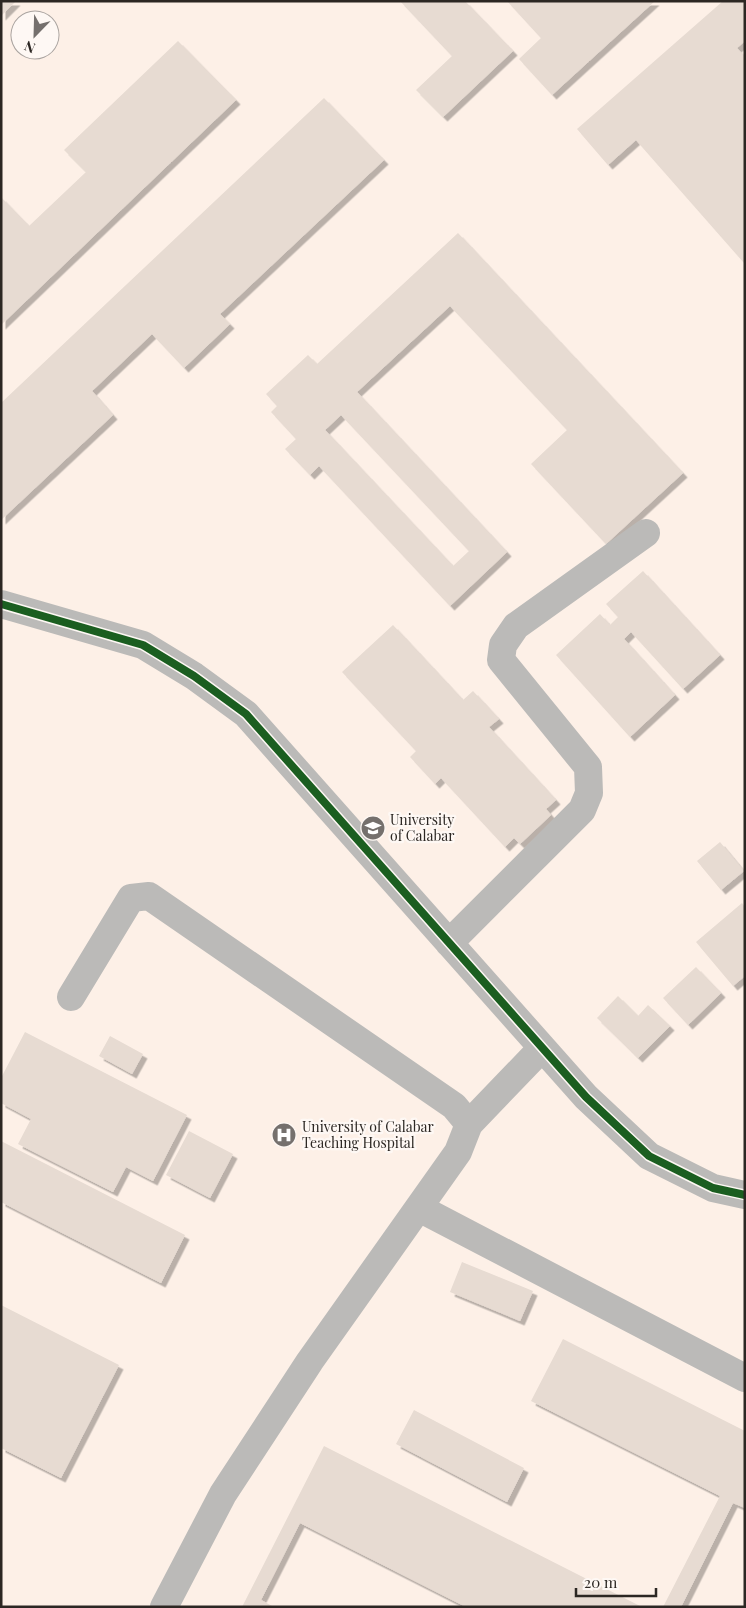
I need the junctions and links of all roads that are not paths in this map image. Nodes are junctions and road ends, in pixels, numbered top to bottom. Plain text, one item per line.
1 (646, 533) dead end
2 (1, 604) edge
3 (450, 944) junction
4 (71, 997) dead end
5 (542, 1048) junction
6 (469, 1124) junction
7 (745, 1195) edge
8 (419, 1208) junction
9 (745, 1378) edge
10 (164, 1607) edge

1 - 3 street
2 - 3 street
3 - 5 street
4 - 6 street
5 - 6 street
5 - 7 street
6 - 8 street
8 - 9 street
8 - 10 street

